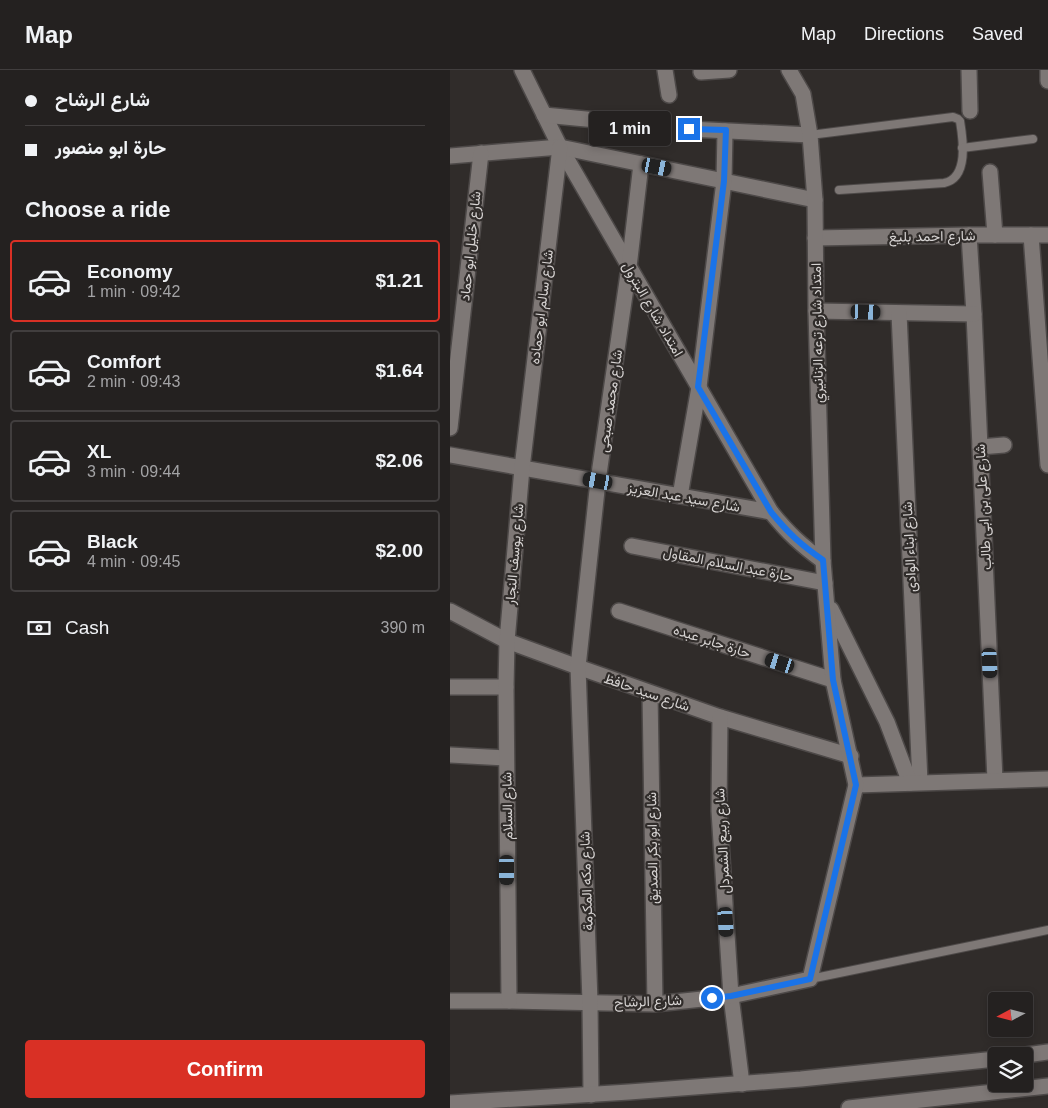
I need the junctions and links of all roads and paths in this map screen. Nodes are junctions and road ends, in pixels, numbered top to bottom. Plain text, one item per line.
1 (522, 70) edge
2 (666, 70) edge
3 (729, 70) edge
4 (790, 70) edge
5 (969, 70) edge
6 (1048, 70) edge
7 (701, 72) dead end
8 (1048, 81) edge
9 (669, 95) dead end
10 (970, 111) dead end
11 (544, 115) junction
12 (638, 124) dead end
13 (689, 129) dead end
14 (726, 130) junction
15 (810, 135) junction
16 (1033, 139) dead end
17 (560, 147) junction
18 (962, 148) junction
19 (481, 153) junction
20 (450, 156) edge
21 (641, 164) junction
22 (990, 172) dead end
23 (724, 181) junction
24 (840, 190) dead end
25 (815, 200) junction
26 (969, 234) junction
27 (995, 235) junction
28 (1031, 235) junction
29 (1048, 235) edge
30 (815, 238) junction
31 (629, 267) junction
32 (816, 311) junction
33 (898, 313) junction
34 (974, 314) junction
35 (698, 387) junction
36 (450, 428) edge
37 (1004, 445) dead end
38 (980, 448) junction
39 (450, 455) edge
40 (1048, 464) edge
41 (522, 468) junction
42 (598, 481) junction
43 (680, 496) junction
44 (771, 512) junction
45 (632, 546) dead end
46 (823, 560) junction
47 (825, 583) junction
48 (827, 601) junction
49 (450, 611) edge
50 (618, 611) dead end
51 (507, 641) junction
52 (578, 667) junction
53 (833, 680) junction
54 (450, 686) edge
55 (506, 687) junction
56 (650, 692) junction
57 (720, 717) junction
58 (450, 755) edge
59 (851, 756) junction
60 (506, 758) junction
61 (1048, 779) edge
62 (995, 780) junction
63 (915, 782) junction
64 (856, 785) junction
65 (1048, 930) edge
66 (810, 979) junction
67 (731, 996) junction
68 (509, 1000) junction
69 (450, 1002) edge
70 (590, 1002) junction
71 (655, 1004) junction
72 (1048, 1052) edge
73 (1033, 1054) edge
74 (988, 1060) edge
75 (742, 1084) junction
76 (1048, 1086) edge
77 (591, 1094) junction
78 (450, 1103) edge
79 (849, 1108) edge

1 - 11 street, امتداد شارع البترول
2 - 9 street
3 - 7 street
4 - 15 street, امتداد شارع ترعه الزنانيري
5 - 10 street
6 - 8 street
11 - 12 street
11 - 17 street, امتداد شارع البترول
13 - 14 street
14 - 15 street
14 - 23 street
15 - 18 lane
15 - 25 street, امتداد شارع ترعه الزنانيري
16 - 18 lane
17 - 19 street
17 - 21 street
17 - 31 street, امتداد شارع البترول
17 - 41 street, شارع سالم ابو حماده
18 - 24 lane
19 - 20 street
19 - 36 street, شارع خليل ابو حماد
21 - 23 street
21 - 31 street, شارع محمد صبحى
22 - 27 street
23 - 25 street
23 - 35 street
25 - 30 street, امتداد شارع ترعه الزنانيري
26 - 27 street, شارع احمد بليغ
26 - 30 street, شارع احمد بليغ
26 - 34 street, شارع على بن ابى طالب
27 - 28 street, شارع احمد بليغ
28 - 29 street, شارع احمد بليغ
28 - 40 street
30 - 32 street, امتداد شارع ترعه الزنانيري
31 - 35 street, امتداد شارع البترول
31 - 42 street, شارع محمد صبحى
32 - 33 street
32 - 46 street, امتداد شارع ترعه الزنانيري
33 - 34 street
33 - 63 street, شارع ابناء الوادى
34 - 38 street, شارع على بن ابى طالب
35 - 43 street
35 - 44 street, امتداد شارع البترول
37 - 38 street
38 - 62 street, شارع على بن ابى طالب
39 - 41 street, شارع سيد عبد العزيز
41 - 42 street, شارع سيد عبد العزيز
41 - 51 street, شارع يوسف النجار
42 - 43 street, شارع سيد عبد العزيز
42 - 52 street, شارع محمد صبحى
43 - 44 street, شارع سيد عبد العزيز
44 - 46 street, امتداد شارع البترول
45 - 47 street, حارة عبد السلام المقاول
46 - 47 street, امتداد شارع ترعه الزنانيري
47 - 48 street, امتداد شارع ترعه الزنانيري
48 - 53 street, امتداد شارع ترعه الزنانيري
48 - 63 street, امتداد شارع ترعه الزنانيري
49 - 51 street, شارع سيد حافظ
50 - 53 street, حارة جابر عبده
51 - 52 street, شارع سيد حافظ
51 - 55 street, شارع السلام
52 - 56 street, شارع سيد حافظ
52 - 70 street, شارع مكه المكرمة
53 - 59 street, امتداد شارع ترعه الزنانيري
54 - 55 street
55 - 60 street, شارع السلام
56 - 57 street, شارع سيد حافظ
56 - 71 street, شارع ابو بكر الصديق
57 - 59 street, شارع سيد حافظ
57 - 67 street, شارع ربيع الشمردل
58 - 60 street
59 - 64 street, امتداد شارع ترعه الزنانيري
60 - 68 street, شارع السلام
61 - 62 street
62 - 63 street
63 - 64 street
64 - 66 street, امتداد شارع ترعه الزنانيري
65 - 66 lane, شارع الرشاح
66 - 67 street, شارع الرشاح
67 - 71 street, شارع الرشاح
67 - 75 street, شارع ربيع الشمردل
68 - 69 street, شارع الرشاح
68 - 70 street, شارع الرشاح
70 - 71 street, شارع الرشاح
70 - 77 street, شارع مكه المكرمة
72 - 73 street
74 - 75 street
75 - 77 street
76 - 79 street
77 - 78 street

